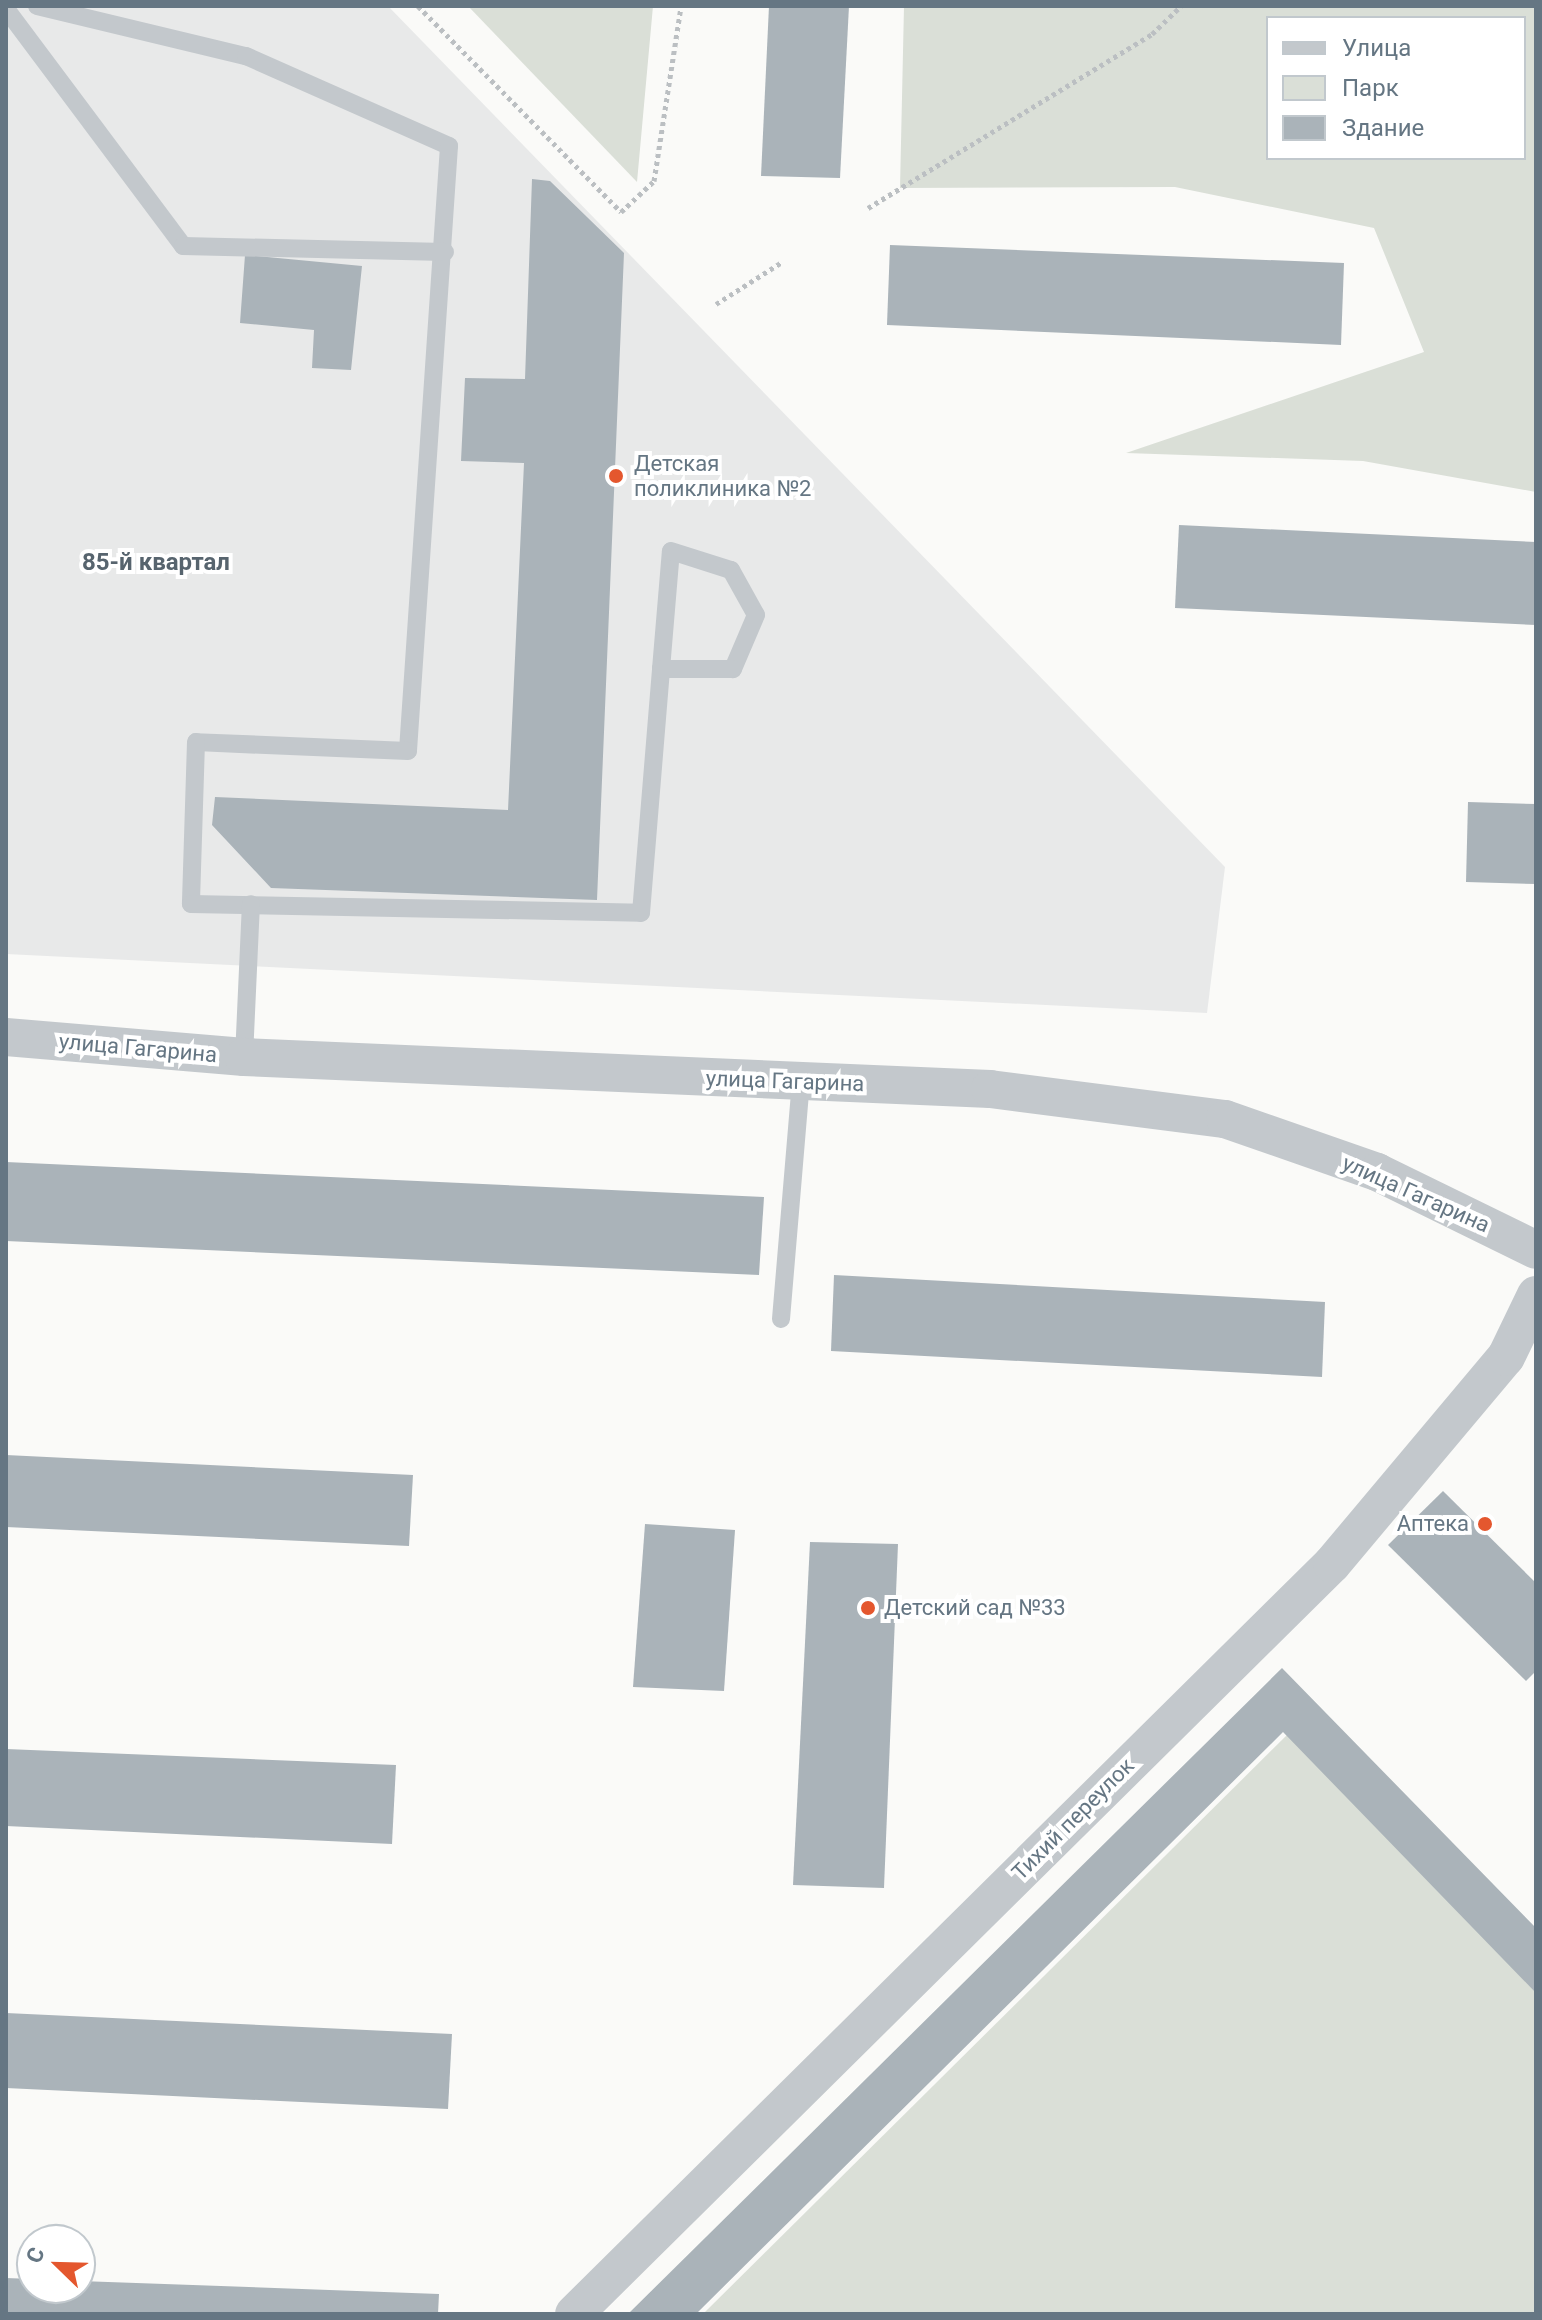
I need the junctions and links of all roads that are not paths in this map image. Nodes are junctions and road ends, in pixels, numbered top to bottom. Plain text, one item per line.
1 (37, 6) edge
2 (6, 9) edge
3 (445, 252) junction
4 (661, 669) junction
5 (251, 904) junction
6 (6, 1037) edge
7 (244, 1057) junction
8 (801, 1082) junction
9 (1536, 1250) edge
10 (1536, 1295) edge
11 (781, 1319) dead end
12 (574, 2314) edge

1 - 3 lane
2 - 3 lane
3 - 5 lane
4 - 4 lane
4 - 5 lane
5 - 7 lane
6 - 7 street, улица Гагарина
7 - 8 street, улица Гагарина
8 - 9 street, улица Гагарина
8 - 11 lane
10 - 12 street, Тихий переулок

